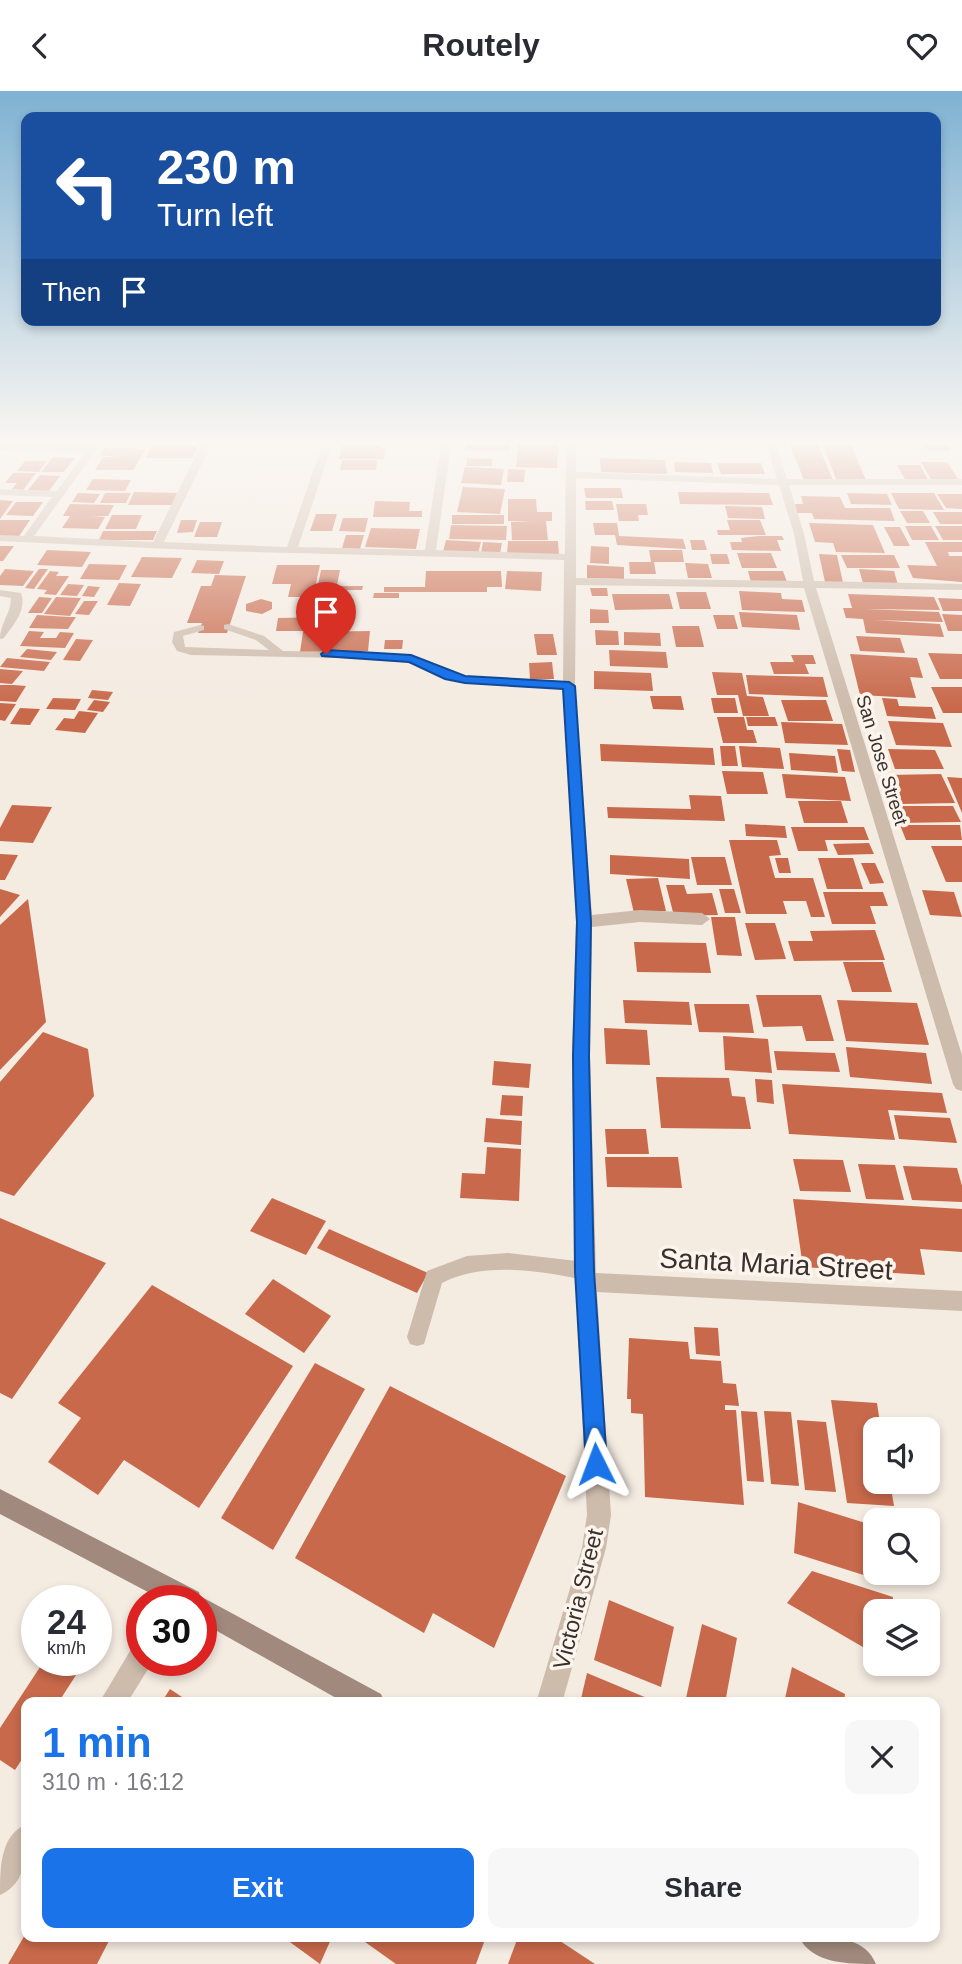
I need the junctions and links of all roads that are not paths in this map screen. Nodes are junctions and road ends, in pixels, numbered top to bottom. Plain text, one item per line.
1 (32, 532) edge
2 (163, 532) edge
3 (297, 532) edge
4 (433, 532) edge
5 (571, 532) edge
6 (799, 532) edge
7 (0, 538) edge
8 (27, 539) junction
9 (157, 545) junction
10 (292, 548) junction
11 (430, 554) junction
12 (571, 557) junction
13 (569, 581) junction
14 (809, 585) junction
15 (962, 587) edge
16 (0, 593) edge
17 (228, 627) dead end
18 (200, 628) dead end
19 (0, 635) edge
20 (278, 652) junction
21 (569, 686) junction
22 (702, 919) dead end
23 (584, 922) junction
24 (962, 1084) edge
25 (586, 1277) junction
26 (962, 1301) edge
27 (417, 1337) dead end
28 (0, 1501) edge
29 (156, 1585) edge
30 (217, 1618) edge
31 (129, 1676) edge
32 (116, 1697) edge
33 (361, 1697) edge
34 (551, 1697) edge
35 (21, 1846) edge
36 (0, 1880) edge
37 (823, 1942) edge
38 (861, 1964) edge

1 - 8 street
2 - 9 street
3 - 10 street
4 - 11 street
5 - 12 street, Victoria Street
6 - 14 street, San Jose Street
7 - 8 street
8 - 9 street
9 - 10 street
10 - 11 street
11 - 12 street
12 - 13 street, Victoria Street
13 - 14 street
13 - 21 street, Victoria Street
14 - 15 street
14 - 24 street, San Jose Street
16 - 19 street
17 - 20 lane
18 - 20 lane
20 - 21 lane
21 - 23 street, Victoria Street
22 - 23 street
23 - 25 street, Victoria Street
25 - 26 street, Santa Maria Street
25 - 27 lane
25 - 34 street, Victoria Street
28 - 29 main road
30 - 33 main road
31 - 32 street
35 - 36 street
37 - 38 main road

